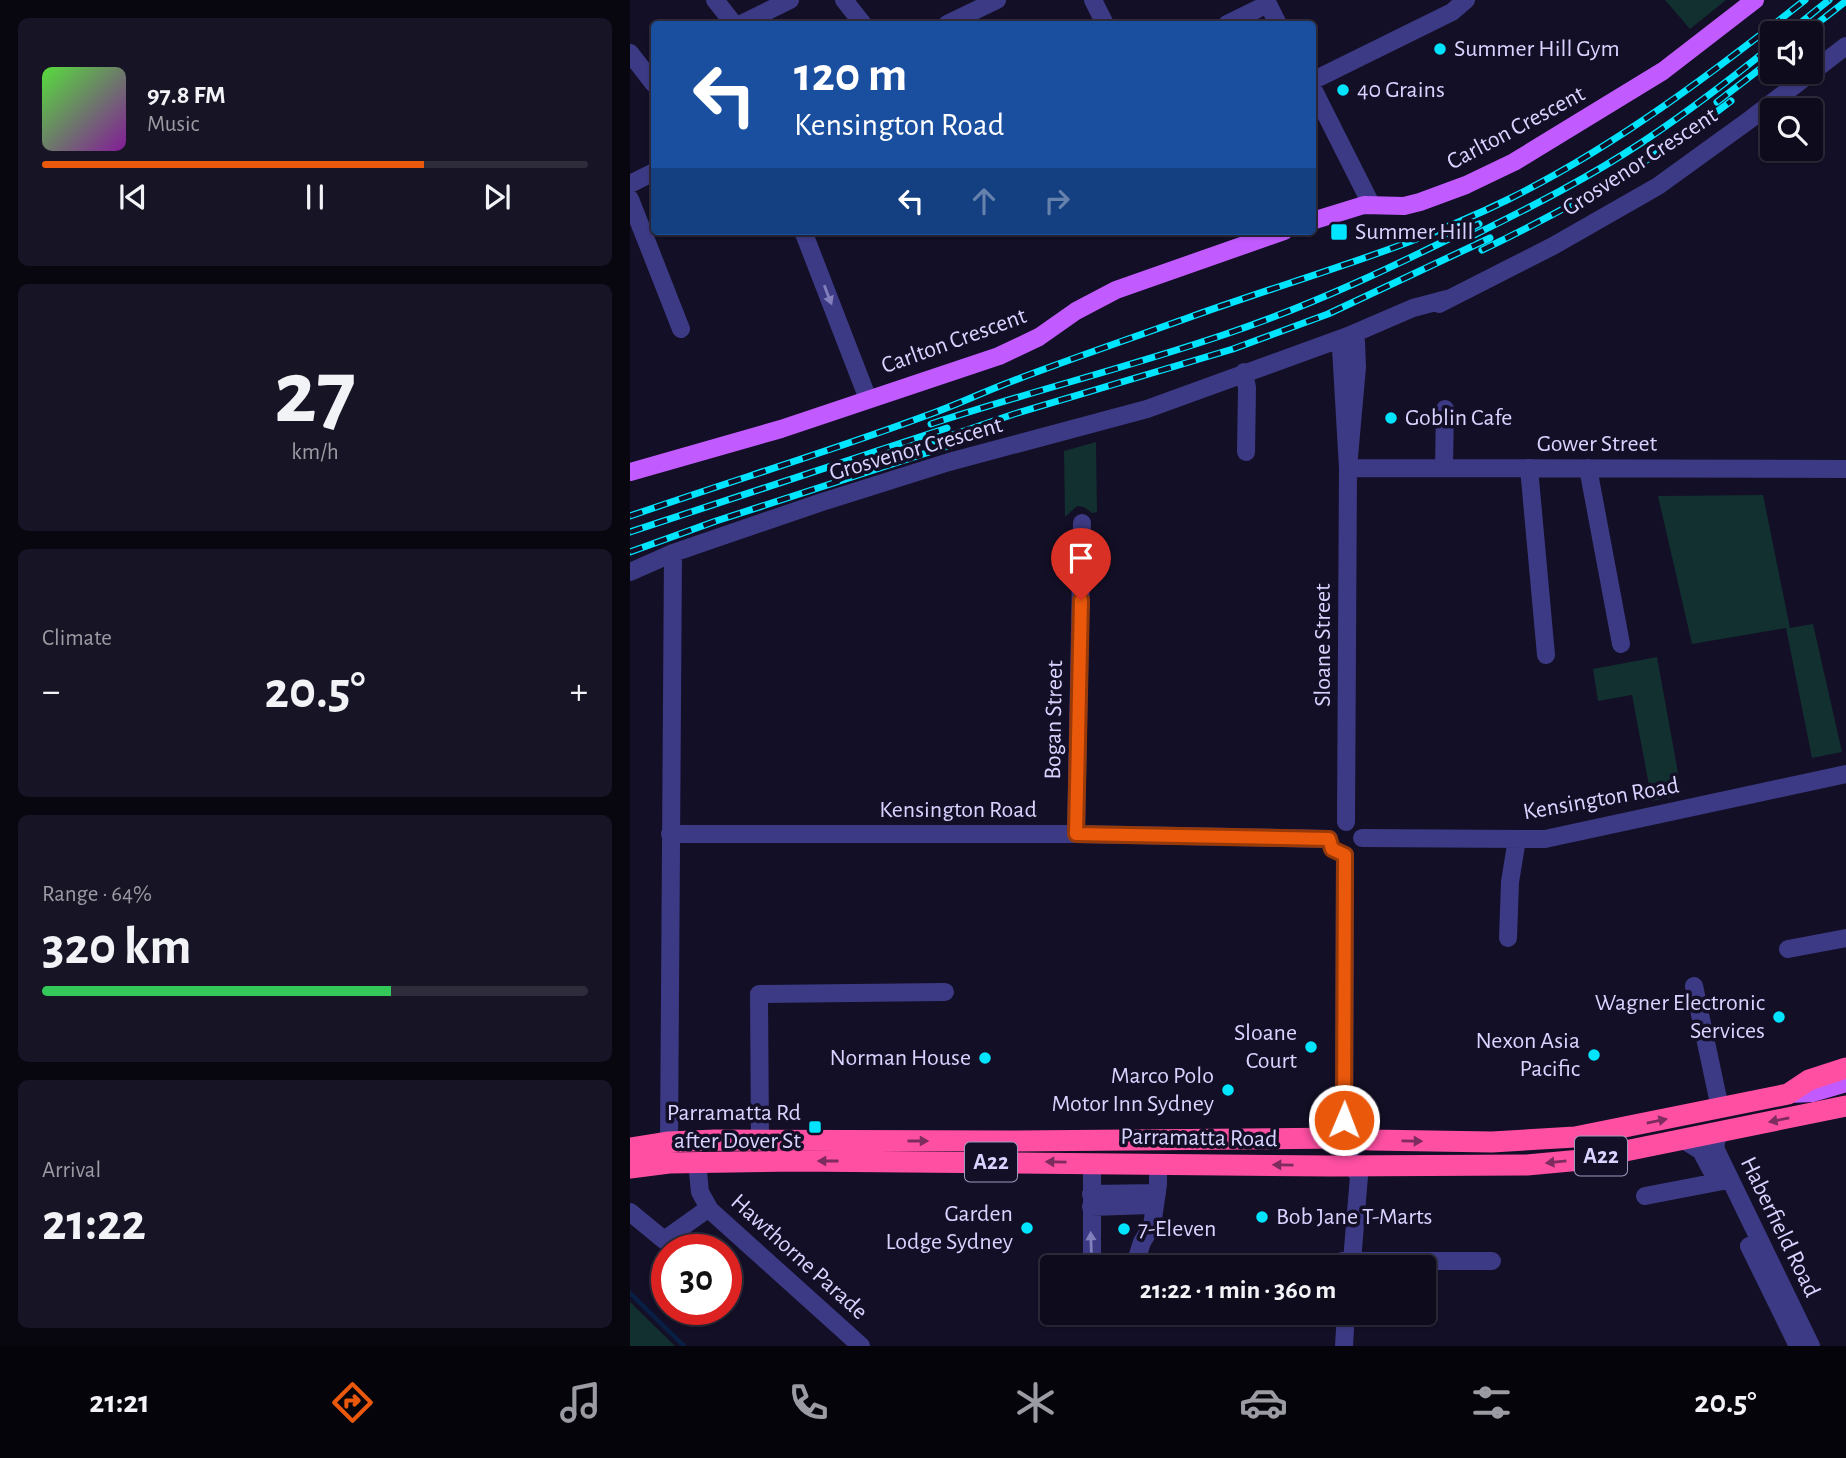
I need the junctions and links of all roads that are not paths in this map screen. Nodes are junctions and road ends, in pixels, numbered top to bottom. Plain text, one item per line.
1 (715, 0) edge
2 (790, 0) edge
3 (844, 0) edge
4 (997, 0) edge
5 (1093, 0) edge
6 (1466, 0) edge
7 (1755, 0) edge
8 (1267, 2) edge
9 (732, 21) edge
10 (747, 21) edge
11 (861, 21) edge
12 (953, 21) edge
13 (1104, 21) edge
14 (1232, 21) edge
15 (1276, 21) edge
16 (1846, 47) edge
17 (630, 53) edge
18 (646, 76) edge
19 (1316, 79) edge
20 (1317, 107) edge
21 (651, 174) edge
22 (630, 184) edge
23 (630, 199) edge
24 (1371, 204) junction
25 (1316, 220) edge
26 (805, 235) edge
27 (1273, 235) edge
28 (681, 329) dead end
29 (1349, 342) junction
30 (1245, 376) junction
31 (868, 399) junction
32 (1445, 409) dead end
33 (1246, 452) dead end
34 (1444, 467) junction
35 (1349, 468) junction
36 (1529, 468) junction
37 (1588, 468) junction
38 (1846, 469) edge
39 (630, 472) edge
40 (1082, 523) dead end
41 (673, 553) junction
42 (630, 572) edge
43 (1620, 644) dead end
44 (1546, 655) dead end
45 (1846, 774) edge
46 (1346, 822) junction
47 (670, 834) junction
48 (1076, 834) junction
49 (1362, 838) junction
50 (1329, 839) junction
51 (1517, 839) junction
52 (1345, 855) junction
53 (1508, 938) dead end
54 (1846, 938) edge
55 (1788, 949) dead end
56 (1694, 986) dead end
57 (945, 992) dead end
58 (1846, 1068) edge
59 (1846, 1074) edge
60 (1846, 1083) edge
61 (1788, 1094) junction
62 (1846, 1106) edge
63 (1720, 1108) junction
64 (1725, 1130) junction
65 (1344, 1138) junction
66 (1682, 1139) junction
67 (760, 1140) junction
68 (669, 1142) junction
69 (630, 1148) edge
70 (697, 1162) junction
71 (1092, 1163) junction
72 (1158, 1164) junction
73 (1352, 1166) junction
74 (630, 1168) edge
75 (1723, 1181) junction
76 (1645, 1196) dead end
77 (1156, 1199) junction
78 (1091, 1200) junction
79 (709, 1208) junction
80 (630, 1212) edge
81 (1349, 1255) edge
82 (1492, 1261) dead end
83 (1436, 1262) edge
84 (1345, 1325) edge
85 (861, 1346) edge
86 (1344, 1346) edge
87 (1798, 1346) edge
88 (1811, 1346) edge

1 - 9 street
2 - 10 street
3 - 11 street
4 - 12 street
5 - 13 street
6 - 19 street
7 - 24 main road, Carlton Crescent
8 - 14 street
8 - 15 street
16 - 29 street, Grosvenor Crescent
17 - 18 street
20 - 24 street
21 - 22 street
23 - 28 street
24 - 25 main road, Carlton Crescent
26 -> 31 street
27 - 31 main road, Carlton Crescent
29 - 30 street, Grosvenor Crescent
29 - 35 street, Sloane Street
30 - 33 street
30 - 41 street, Grosvenor Crescent
31 - 39 main road, Carlton Crescent
32 - 34 street
34 - 35 street, Gower Street
34 - 36 street, Gower Street
35 - 46 street, Sloane Street
36 - 37 street, Gower Street
36 - 44 street
37 - 38 street, Gower Street
37 - 43 street
40 - 48 street, Bogan Street
41 - 42 street, Grosvenor Crescent
41 - 47 street
45 - 51 street, Kensington Road
46 - 49 street
46 - 50 street
47 - 48 street, Kensington Road
47 - 68 street
48 - 50 street, Kensington Road
49 - 51 street, Kensington Road
49 - 52 street
50 - 52 street
51 - 53 street
52 - 65 street
54 - 55 street
56 - 63 street
57 - 67 street
58 - 61 highway, A22
59 - 61 street, Parramatta Road
60 - 61 main road, Parramatta Road
61 - 63 highway, Parramatta Road / A22
62 -> 64 highway, Parramatta Road / A22
65 -> 63 highway, Parramatta Road / A22
64 - 66 highway, Parramatta Road / A22
64 - 75 street, Haberfield Road
67 -> 65 highway, Parramatta Road / A22
65 - 73 street
66 -> 73 highway, Parramatta Road / A22
66 - 75 street, Haberfield Road
67 - 68 highway, Parramatta Road / A22
68 - 69 highway, Parramatta Road / A22
71 -> 70 highway, Parramatta Road / A22
70 - 74 highway, Parramatta Road / A22
70 - 79 street, Hawthorne Parade
71 - 72 highway, Parramatta Road / A22
71 - 78 street
73 -> 72 highway, Parramatta Road / A22
72 - 77 street
73 - 81 street
75 - 76 street
75 - 87 street, Haberfield Road
75 - 88 street, Haberfield Road
77 - 78 street
77 -> 78 street
79 - 80 street
79 - 85 street, Hawthorne Parade
82 - 83 street
84 - 86 street

